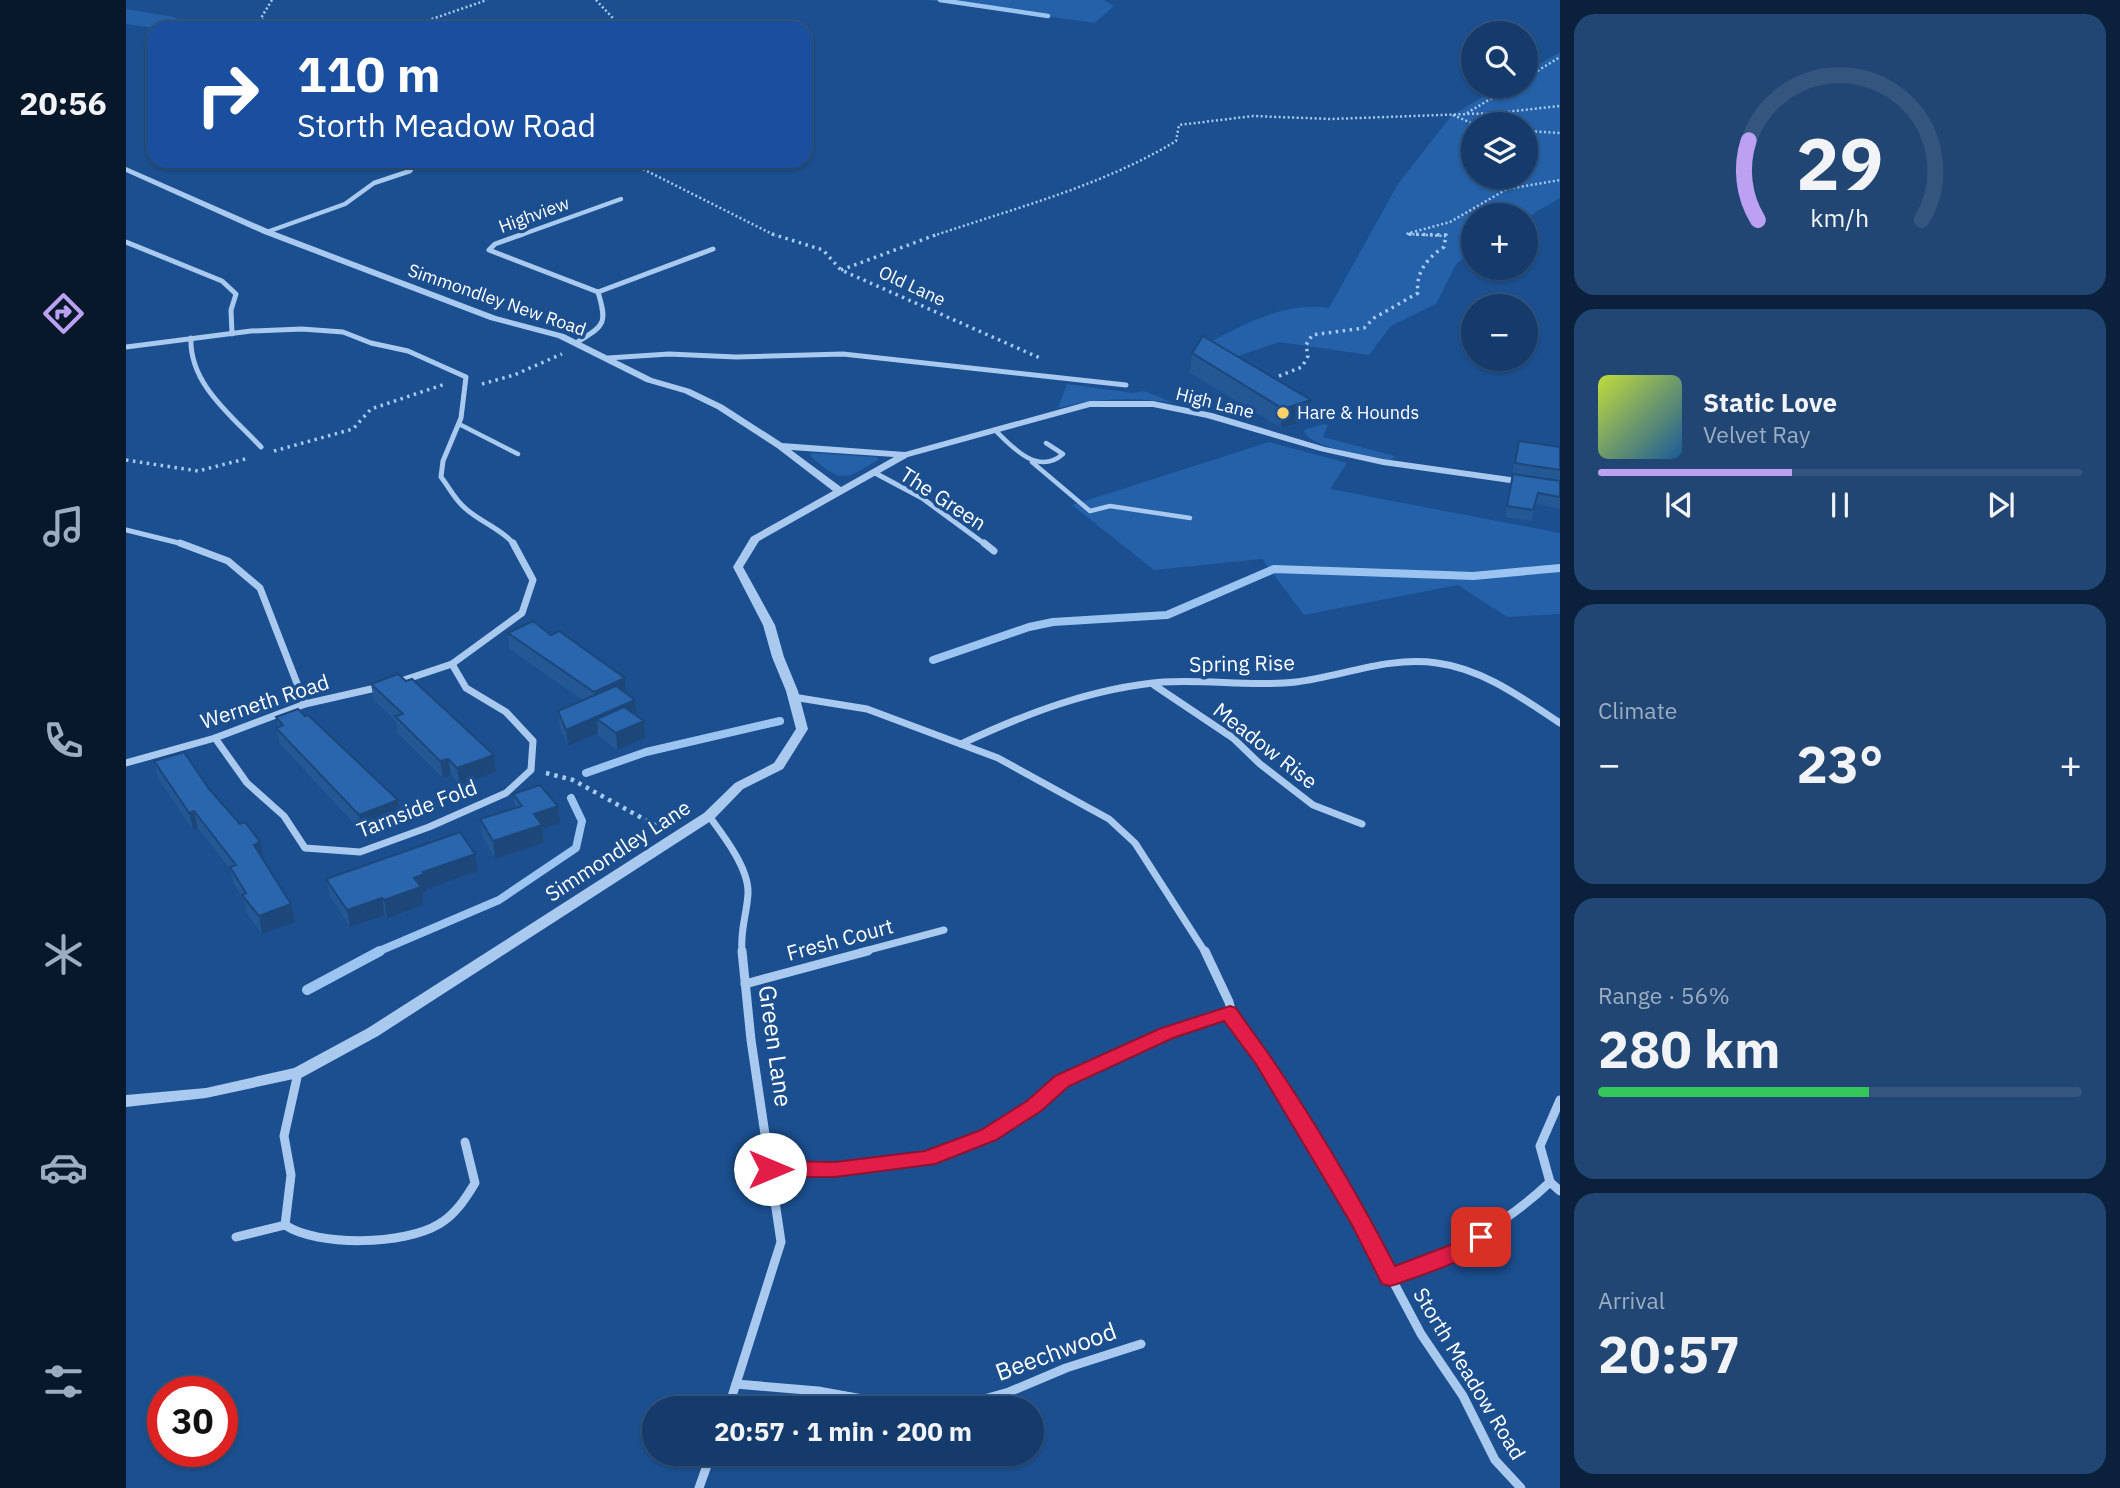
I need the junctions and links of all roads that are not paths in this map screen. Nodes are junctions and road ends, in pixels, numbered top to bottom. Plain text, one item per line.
1 (412, 168) edge
2 (126, 169) edge
3 (621, 199) dead end
4 (267, 232) junction
5 (126, 242) edge
6 (713, 249) dead end
7 (598, 292) junction
8 (232, 334) junction
9 (191, 338) junction
10 (579, 345) junction
11 (126, 347) edge
12 (608, 358) junction
13 (1126, 386) dead end
14 (458, 424) junction
15 (995, 430) junction
16 (1046, 443) dead end
17 (780, 446) junction
18 (263, 451) road end
19 (518, 454) dead end
20 (905, 455) junction
21 (1032, 462) junction
22 (875, 472) junction
23 (1560, 487) edge
24 (841, 492) junction
25 (1190, 518) dead end
26 (126, 530) edge
27 (994, 551) dead end
28 (452, 664) junction
29 (1153, 684) junction
30 (793, 697) junction
31 (305, 704) junction
32 (1560, 723) edge
33 (215, 737) junction
34 (961, 744) junction
35 (126, 763) edge
36 (709, 816) junction
37 (1362, 824) dead end
38 (944, 930) dead end
39 (746, 984) junction
40 (1230, 1013) junction
41 (298, 1073) junction
42 (1560, 1100) edge
43 (126, 1101) edge
44 (465, 1142) dead end
45 (770, 1169) junction
46 (1550, 1182) junction
47 (1560, 1191) edge
48 (285, 1225) junction
49 (236, 1237) dead end
50 (1390, 1278) junction
51 (1140, 1344) dead end
52 (737, 1384) junction
53 (733, 1396) edge
54 (707, 1466) edge
55 (699, 1488) edge
56 (1521, 1488) edge

1 - 4 street
2 - 4 street, Simmondley New Road
3 - 7 street, Highview
4 - 10 street, Simmondley New Road
5 - 8 street
6 - 7 street
7 - 10 street
8 - 9 street
8 - 14 street, Werneth Road
9 - 11 street
9 - 18 street
10 - 12 street, Simmondley New Road
12 - 13 street
12 - 17 street, Simmondley New Road
14 - 19 lane
14 - 28 street, Werneth Road
15 - 20 street, High Lane
15 - 21 lane
15 - 23 street, High Lane
16 - 21 lane
17 - 20 street
17 - 24 street, Simmondley New Road
20 - 22 street, Simmondley Lane
21 - 25 lane
22 - 24 street, Simmondley Lane
22 - 27 street, The Green
24 - 30 street, Simmondley Lane
26 - 31 street
28 - 31 street, Werneth Road
28 - 33 street, Tarnside Fold
29 - 32 street, Spring Rise
29 - 34 street, Spring Rise
29 - 37 street, Meadow Rise
30 - 34 street, Storth Meadow Road
30 - 36 street, Simmondley Lane
31 - 33 street, Werneth Road
33 - 35 street, Werneth Road
34 - 40 street, Storth Meadow Road
36 - 39 street, Green Lane
36 - 41 street, Simmondley Lane
38 - 39 street, Fresh Court
39 - 45 street, Green Lane
40 - 45 street
40 - 50 street, Storth Meadow Road
41 - 43 street, Simmondley Lane
41 - 48 street
42 - 46 street
44 - 48 street
45 - 52 street, Green Lane
46 - 47 street
46 - 50 street
48 - 49 street
50 - 56 street, Storth Meadow Road
51 - 52 street, Beechwood
52 - 53 street, Green Lane
54 - 55 street

